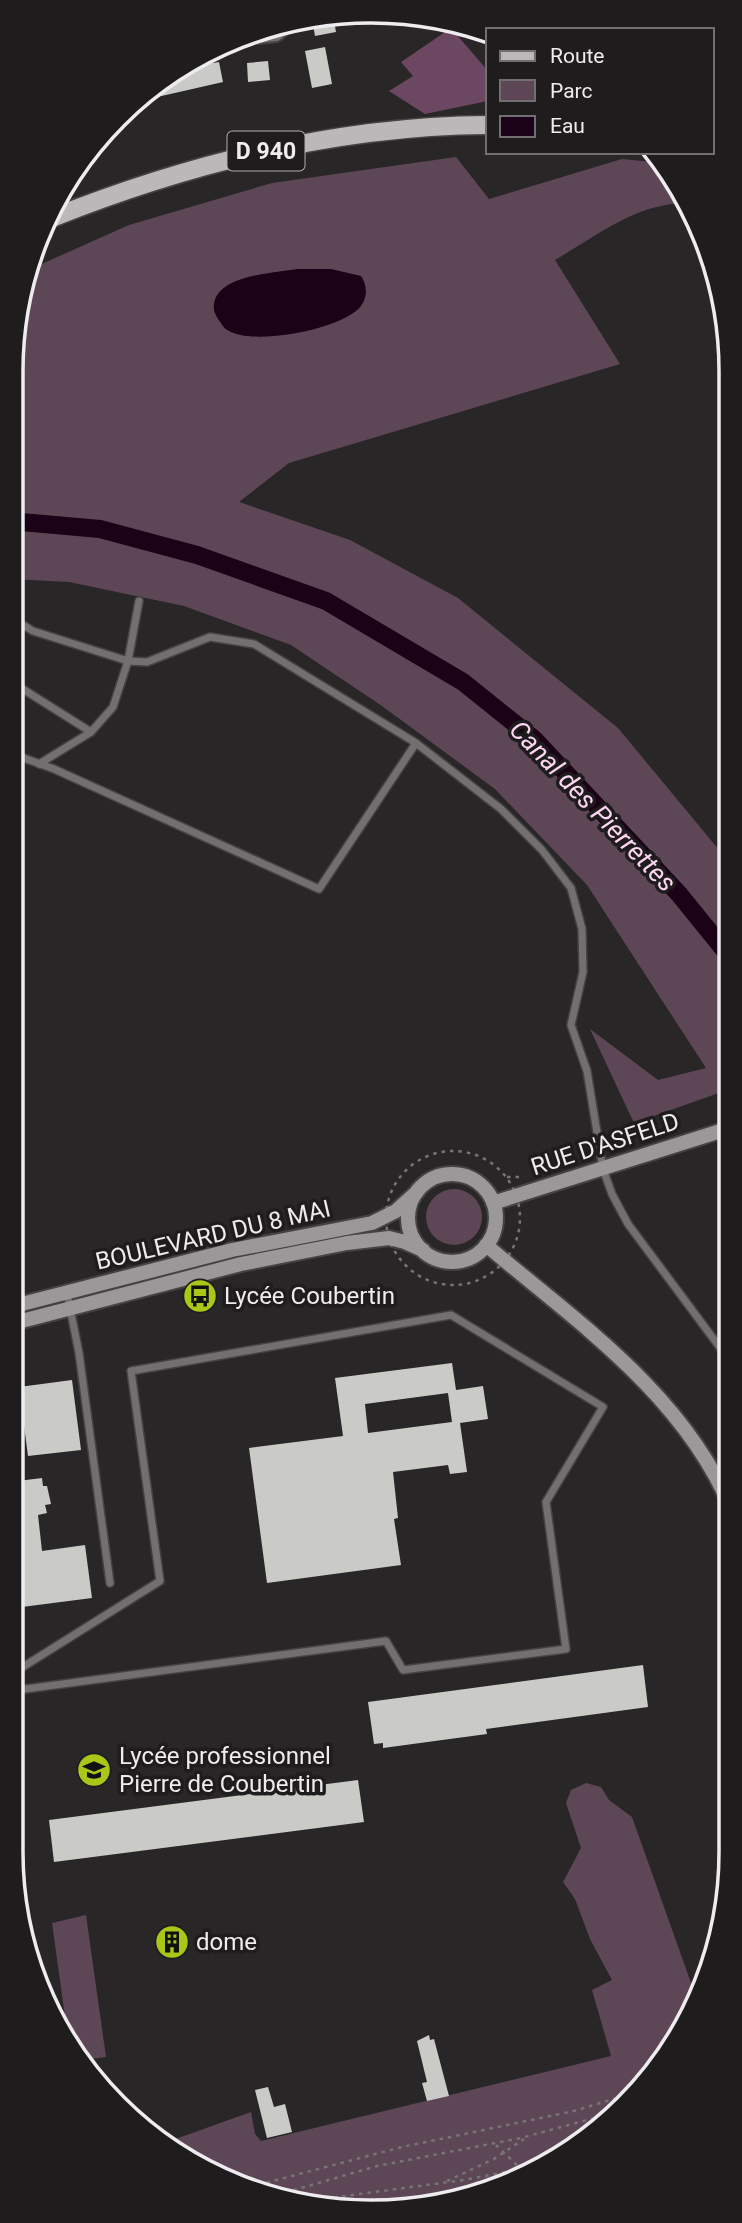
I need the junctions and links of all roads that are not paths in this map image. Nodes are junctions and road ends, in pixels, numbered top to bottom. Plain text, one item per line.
1 (486, 125) edge
2 (57, 225) edge
3 (139, 601) dead end
4 (23, 625) edge
5 (128, 661) junction
6 (23, 689) edge
7 (91, 732) junction
8 (416, 743) junction
9 (23, 758) edge
10 (39, 764) junction
11 (719, 1132) edge
12 (603, 1169) junction
13 (417, 1192) junction
14 (493, 1203) junction
15 (486, 1245) junction
16 (423, 1251) junction
17 (67, 1293) junction
18 (23, 1304) edge
19 (70, 1308) junction
20 (23, 1321) edge
21 (719, 1346) edge
22 (719, 1482) edge
23 (110, 1583) dead end
24 (23, 1667) edge
25 (23, 1689) edge

1 - 2 main road, D 940
3 - 5 lane
4 - 5 lane
5 - 7 lane
5 - 8 lane
6 - 7 lane
7 - 10 lane
8 - 10 lane
8 - 12 lane
9 - 10 lane
11 - 12 street, RUE D'ASFELD
12 - 14 street, RUE D'ASFELD
12 - 21 lane
13 - 14 street
13 - 16 street
13 - 17 street, BOULEVARD DU 8 MAI
14 - 15 street
15 - 16 street
15 - 22 street
16 - 19 street, BOULEVARD DU 8 MAI
17 - 18 street, BOULEVARD DU 8 MAI
17 - 19 lane
19 - 20 street, BOULEVARD DU 8 MAI
19 - 23 lane
24 - 25 lane

